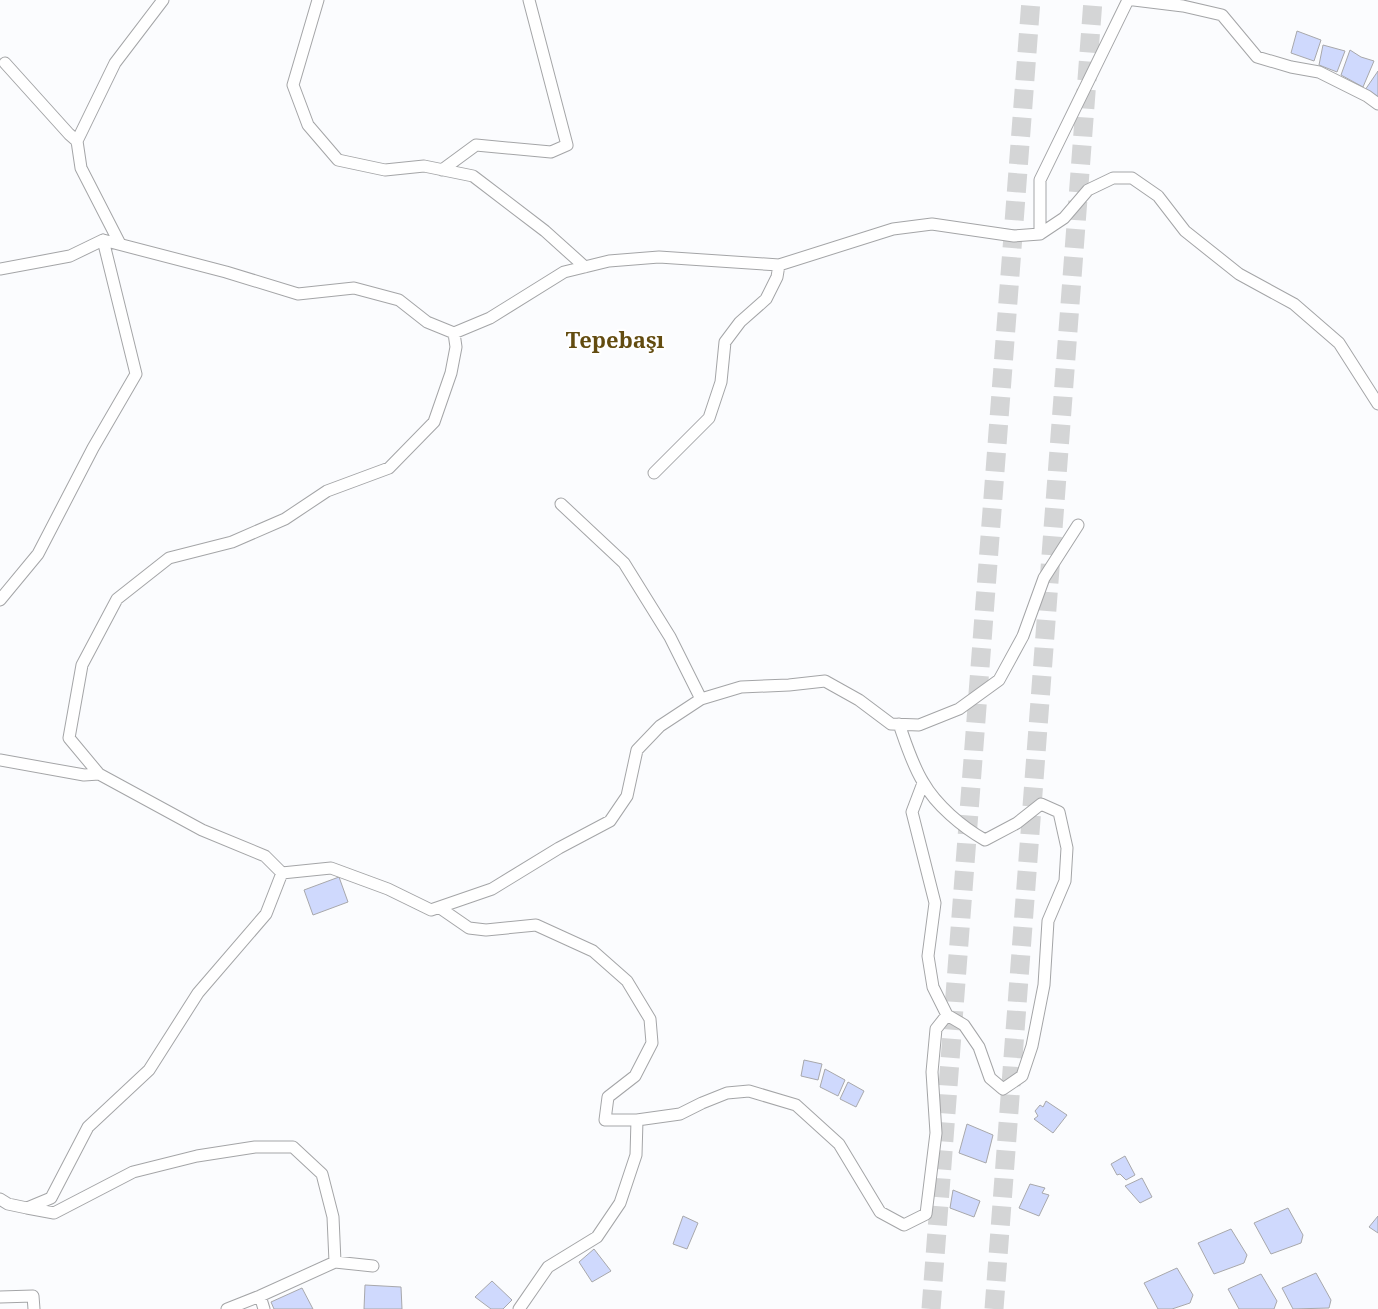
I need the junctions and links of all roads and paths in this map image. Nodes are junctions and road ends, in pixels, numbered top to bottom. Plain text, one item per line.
1 (164, 0) edge
2 (318, 0) edge
3 (529, 0) edge
4 (1128, 0) edge
5 (1134, 0) edge
6 (5, 63) dead end
7 (1378, 104) edge
8 (78, 141) junction
9 (442, 170) junction
10 (1040, 234) junction
11 (103, 240) junction
12 (120, 244) junction
13 (779, 265) junction
14 (585, 267) junction
15 (0, 269) edge
16 (454, 333) junction
17 (1378, 404) edge
18 (654, 473) dead end
19 (561, 504) dead end
20 (1078, 525) dead end
21 (0, 600) edge
22 (701, 699) junction
23 (900, 724) junction
24 (0, 760) edge
25 (99, 774) junction
26 (923, 783) junction
27 (282, 873) junction
28 (440, 908) junction
29 (947, 1014) junction
30 (637, 1120) junction
31 (0, 1199) edge
32 (27, 1208) junction
33 (335, 1262) junction
34 (373, 1266) dead end
35 (260, 1296) junction
36 (0, 1297) edge
37 (34, 1309) edge
38 (227, 1309) edge
39 (264, 1309) edge
40 (519, 1309) edge

1 - 8 street
2 - 9 street
3 - 9 street
4 - 10 street
5 - 7 street
6 - 8 street
8 - 12 street
9 - 14 street
10 - 13 street
10 - 17 street
11 - 12 street
11 - 15 street
11 - 21 street
12 - 16 street
13 - 14 street
13 - 18 street
14 - 16 street
16 - 25 street
19 - 22 street
20 - 23 street
22 - 23 street
22 - 28 street
23 - 26 street
24 - 25 street
25 - 27 street
26 - 29 street
26 - 29 street
27 - 28 street
27 - 32 street
28 - 30 street
29 - 30 street
30 - 40 street
31 - 32 street
32 - 33 street
33 - 34 street
33 - 35 street
35 - 38 street
35 - 39 street
36 - 37 street

